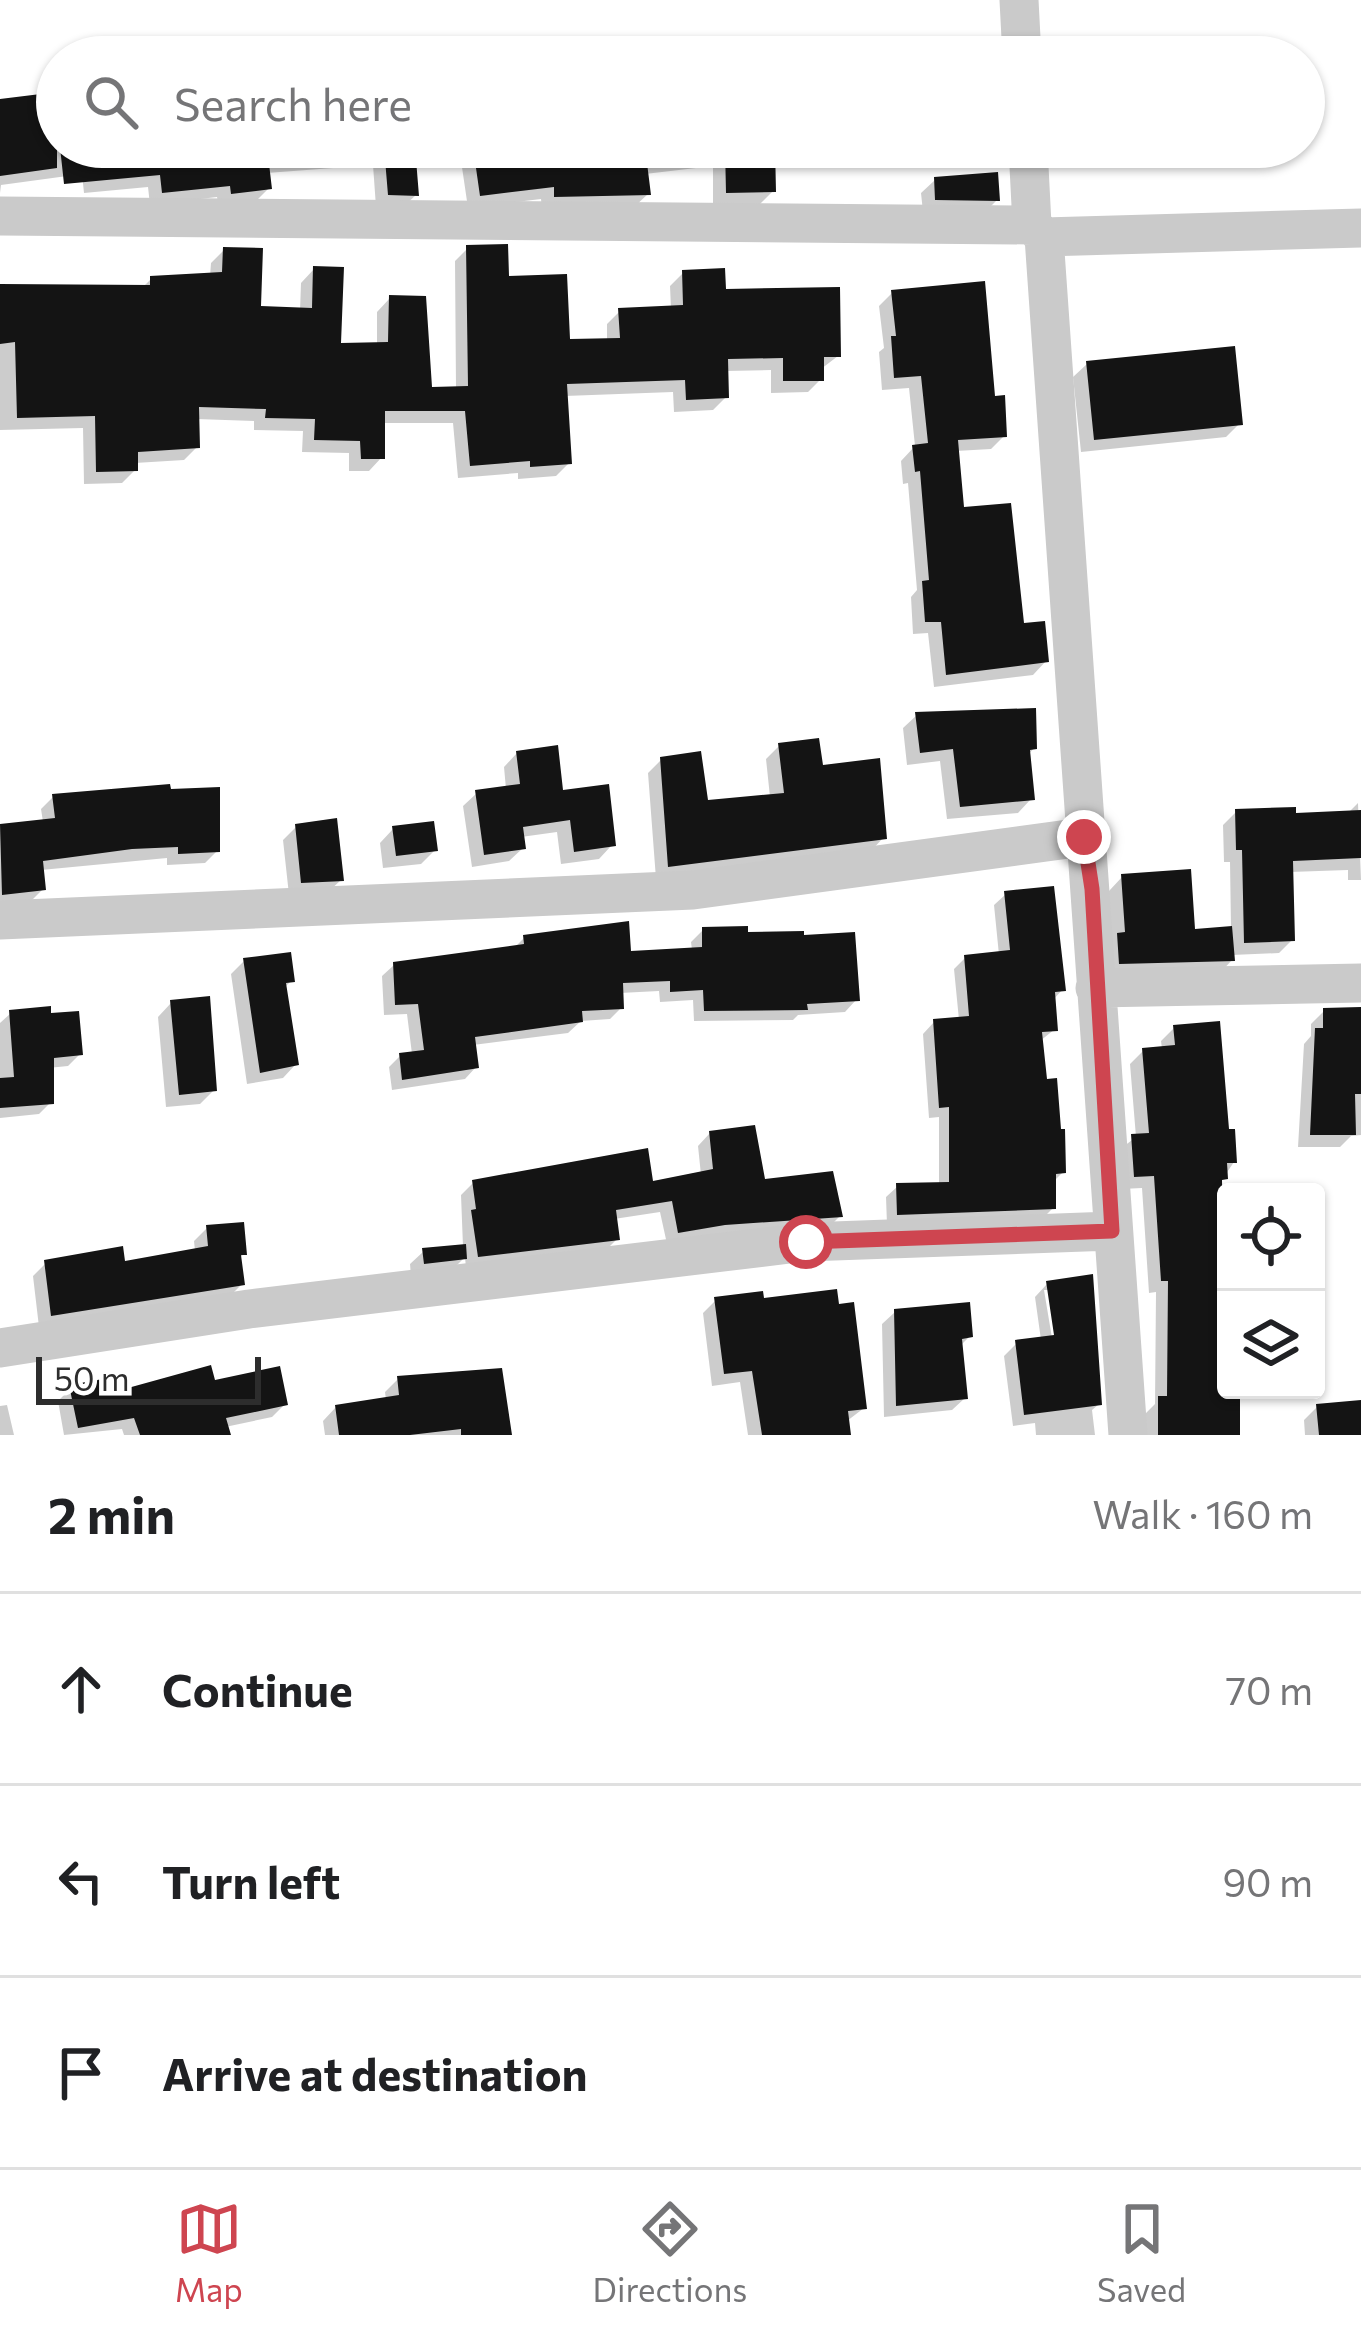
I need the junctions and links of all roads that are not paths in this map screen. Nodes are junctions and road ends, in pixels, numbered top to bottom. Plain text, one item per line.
1 (1019, 0) edge
2 (1021, 36) edge
3 (1030, 168) edge
4 (0, 216) edge
5 (1361, 228) edge
6 (1038, 231) junction
7 (1084, 837) junction
8 (0, 920) edge
9 (1361, 982) edge
10 (1095, 988) junction
11 (1112, 1231) junction
12 (0, 1348) edge
13 (1128, 1435) edge

1 - 2 street
3 - 6 street
4 - 6 street
5 - 6 street
6 - 7 street
7 - 8 street
7 - 10 street
9 - 10 street
10 - 11 street
11 - 12 street
11 - 13 street

